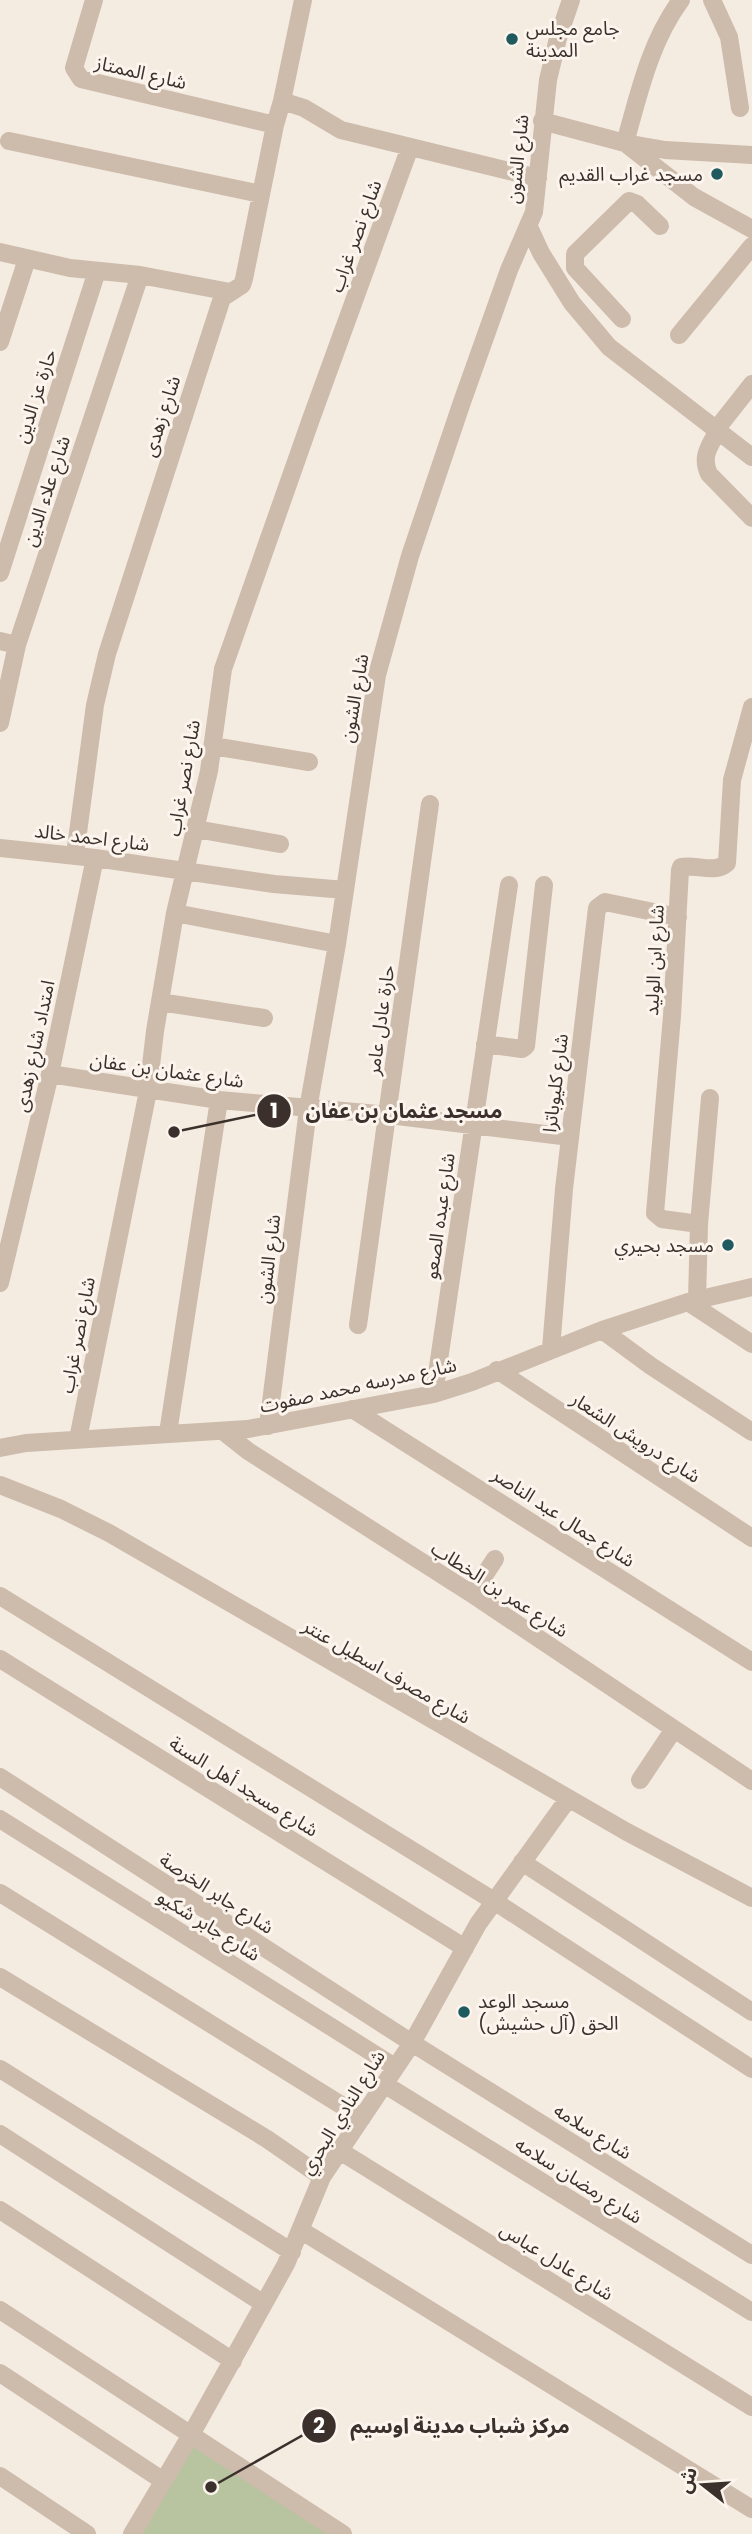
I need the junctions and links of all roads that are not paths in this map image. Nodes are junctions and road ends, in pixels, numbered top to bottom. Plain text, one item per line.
1 (94, 0) edge
2 (303, 0) edge
3 (571, 0) edge
4 (681, 0) edge
5 (712, 0) edge
6 (744, 88) edge
7 (282, 101) junction
8 (740, 108) dead end
9 (542, 121) junction
10 (275, 125) junction
11 (9, 141) dead end
12 (625, 143) junction
13 (410, 147) junction
14 (752, 155) edge
15 (538, 178) junction
16 (261, 194) junction
17 (660, 226) dead end
18 (529, 227) junction
19 (752, 229) edge
20 (752, 246) edge
21 (0, 252) edge
22 (27, 259) junction
23 (97, 271) junction
24 (140, 275) junction
25 (230, 292) junction
26 (605, 301) junction
27 (583, 317) junction
28 (621, 319) dead end
29 (679, 335) dead end
30 (0, 342) edge
31 (752, 384) edge
32 (716, 431) junction
33 (752, 457) edge
34 (752, 518) edge
35 (0, 573) edge
36 (9, 643) edge
37 (752, 707) edge
38 (0, 723) edge
39 (214, 746) junction
40 (309, 762) dead end
41 (430, 804) dead end
42 (196, 829) junction
43 (280, 844) dead end
44 (0, 848) edge
45 (75, 855) junction
46 (95, 858) junction
47 (187, 870) junction
48 (509, 885) dead end
49 (544, 885) dead end
50 (345, 890) junction
51 (175, 913) junction
52 (678, 917) junction
53 (337, 944) junction
54 (160, 1002) junction
55 (264, 1017) dead end
56 (485, 1044) junction
57 (50, 1074) junction
58 (148, 1091) junction
59 (710, 1098) dead end
60 (219, 1100) junction
61 (308, 1109) junction
62 (389, 1115) junction
63 (473, 1126) junction
64 (570, 1137) junction
65 (699, 1224) junction
66 (0, 1283) edge
67 (752, 1287) edge
68 (692, 1301) junction
69 (358, 1325) dead end
70 (602, 1330) junction
71 (752, 1344) edge
72 (551, 1349) junction
73 (497, 1370) junction
74 (435, 1394) junction
75 (352, 1409) junction
76 (268, 1426) junction
77 (223, 1432) junction
78 (752, 1432) edge
79 (168, 1433) junction
80 (78, 1439) junction
81 (0, 1448) edge
82 (0, 1485) edge
83 (752, 1538) edge
84 (495, 1559) dead end
85 (472, 1594) junction
86 (0, 1596) edge
87 (0, 1659) edge
88 (752, 1662) edge
89 (674, 1730) junction
90 (0, 1777) edge
91 (640, 1780) dead end
92 (752, 1781) edge
93 (568, 1799) junction
94 (0, 1819) edge
95 (522, 1863) junction
96 (0, 1893) edge
97 (752, 1898) edge
98 (494, 1901) junction
99 (465, 1948) junction
100 (0, 1977) edge
101 (752, 2012) edge
102 (412, 2043) junction
103 (395, 2067) junction
104 (0, 2068) edge
105 (752, 2069) edge
106 (384, 2084) junction
107 (362, 2118) junction
108 (0, 2134) edge
109 (340, 2151) junction
110 (323, 2177) junction
111 (0, 2210) edge
112 (302, 2231) junction
113 (292, 2252) junction
114 (752, 2255) edge
115 (264, 2304) junction
116 (0, 2309) edge
117 (752, 2312) edge
118 (233, 2361) junction
119 (0, 2372) edge
120 (752, 2407) edge
121 (192, 2433) junction
122 (0, 2476) edge
123 (162, 2480) junction
124 (752, 2509) edge
125 (87, 2534) edge
126 (132, 2534) edge
127 (343, 2534) edge

1 - 10 street, شارع الممتاز
2 - 7 street, شارع زهدى
3 - 9 street, شارع الشون
4 - 12 street
5 - 6 street
6 - 8 street
7 - 10 street, شارع زهدى
7 - 13 street
9 - 12 street
9 - 15 street, شارع الشون
10 - 16 street, شارع زهدى
11 - 16 street
12 - 14 street
12 - 19 street
13 - 15 street
13 - 39 street, شارع نصر غراب
15 - 18 street, شارع الشون
16 - 25 street, شارع زهدى
17 - 26 street
18 - 27 street
18 - 50 street, شارع الشون
20 - 29 street
21 - 22 street
22 - 23 street
22 - 30 street
23 - 24 street
23 - 35 street, حارة عز الدين
24 - 25 street
24 - 36 street, شارع علاء الدين
25 - 45 street, شارع زهدى
26 - 27 street
26 - 28 street
27 - 32 street
31 - 32 street
32 - 33 street
32 - 34 street
36 - 38 street, شارع علاء الدين
37 - 52 street, شارع ابن الوليد
39 - 40 street
39 - 42 street, شارع نصر غراب
41 - 62 street, حارة عادل عامر
42 - 43 street
42 - 47 street, شارع نصر غراب
44 - 45 street, شارع احمد خالد
45 - 46 street, شارع احمد خالد
46 - 47 street, شارع احمد خالد
46 - 57 street, امتداد شارع زهدى
47 - 50 street, شارع احمد خالد
47 - 51 street, شارع نصر غراب
48 - 56 street, شارع عبده الصعو
49 - 56 street
50 - 53 street, شارع الشون
51 - 53 street
51 - 54 street, شارع نصر غراب
52 - 64 street, شارع كليوباترا
52 - 65 street, شارع ابن الوليد
53 - 61 street, شارع الشون
54 - 55 street
54 - 58 street, شارع نصر غراب
56 - 63 street, شارع عبده الصعو
57 - 58 street, شارع عثمان بن عفان
57 - 66 street, امتداد شارع زهدى
58 - 60 street, شارع عثمان بن عفان
58 - 80 street, شارع نصر غراب
59 - 65 street
60 - 61 street, شارع عثمان بن عفان
60 - 79 street
61 - 62 street, شارع عثمان بن عفان
61 - 76 street, شارع الشون
62 - 63 street, شارع عثمان بن عفان
62 - 69 street, حارة عادل عامر
63 - 64 street, شارع عثمان بن عفان
63 - 74 street, شارع عبده الصعو
64 - 72 street, شارع كليوباترا
65 - 68 street
67 - 68 street, شارع مدرسه محمد صفوت
68 - 70 street, شارع مدرسه محمد صفوت
68 - 71 street
70 - 72 street, شارع مدرسه محمد صفوت
70 - 78 street
72 - 73 street, شارع مدرسه محمد صفوت
73 - 74 street, شارع مدرسه محمد صفوت
73 - 83 street, شارع درويش الشعار
74 - 75 street, شارع مدرسه محمد صفوت
75 - 76 street, شارع مدرسه محمد صفوت
75 - 88 street, شارع جمال عبد الناصر
76 - 77 street, شارع مدرسه محمد صفوت
77 - 79 street, شارع مدرسه محمد صفوت
77 - 85 street, شارع عمر بن الخطاب
79 - 80 street, شارع مدرسه محمد صفوت
80 - 81 street, شارع مدرسه محمد صفوت
82 - 93 street, شارع مصرف اسطبل عنتر
84 - 85 street
85 - 89 street, شارع عمر بن الخطاب
86 - 98 street
87 - 99 street, شارع مسجد أهل السنة
89 - 91 street
89 - 92 street, شارع عمر بن الخطاب
90 - 102 street, شارع جابر الخرصة
93 - 95 street, شارع النادي البحري
93 - 97 street, شارع مصرف اسطبل عنتر
94 - 103 street, شارع جابر شكيو
95 - 98 street, شارع النادي البحري
95 - 101 street
96 - 107 street
98 - 99 street, شارع النادي البحري
98 - 105 street
99 - 102 street, شارع النادي البحري
100 - 110 street
102 - 103 street, شارع النادي البحري
102 - 114 street, شارع سلامه
103 - 106 street, شارع النادي البحري
104 - 113 street
106 - 107 street, شارع النادي البحري
106 - 117 street, شارع رمضان سلامه
107 - 109 street, شارع النادي البحري
108 - 115 street
109 - 110 street, شارع النادي البحري
109 - 120 street, شارع عادل عباس
110 - 112 street, شارع النادي البحري
111 - 118 street
112 - 113 street, شارع النادي البحري
112 - 124 street
113 - 115 street, شارع النادي البحري
115 - 118 street, شارع النادي البحري
116 - 121 street
118 - 121 street, شارع النادي البحري
119 - 123 street
121 - 123 street, شارع النادي البحري
121 - 127 street
122 - 125 street
123 - 126 street, شارع النادي البحري

